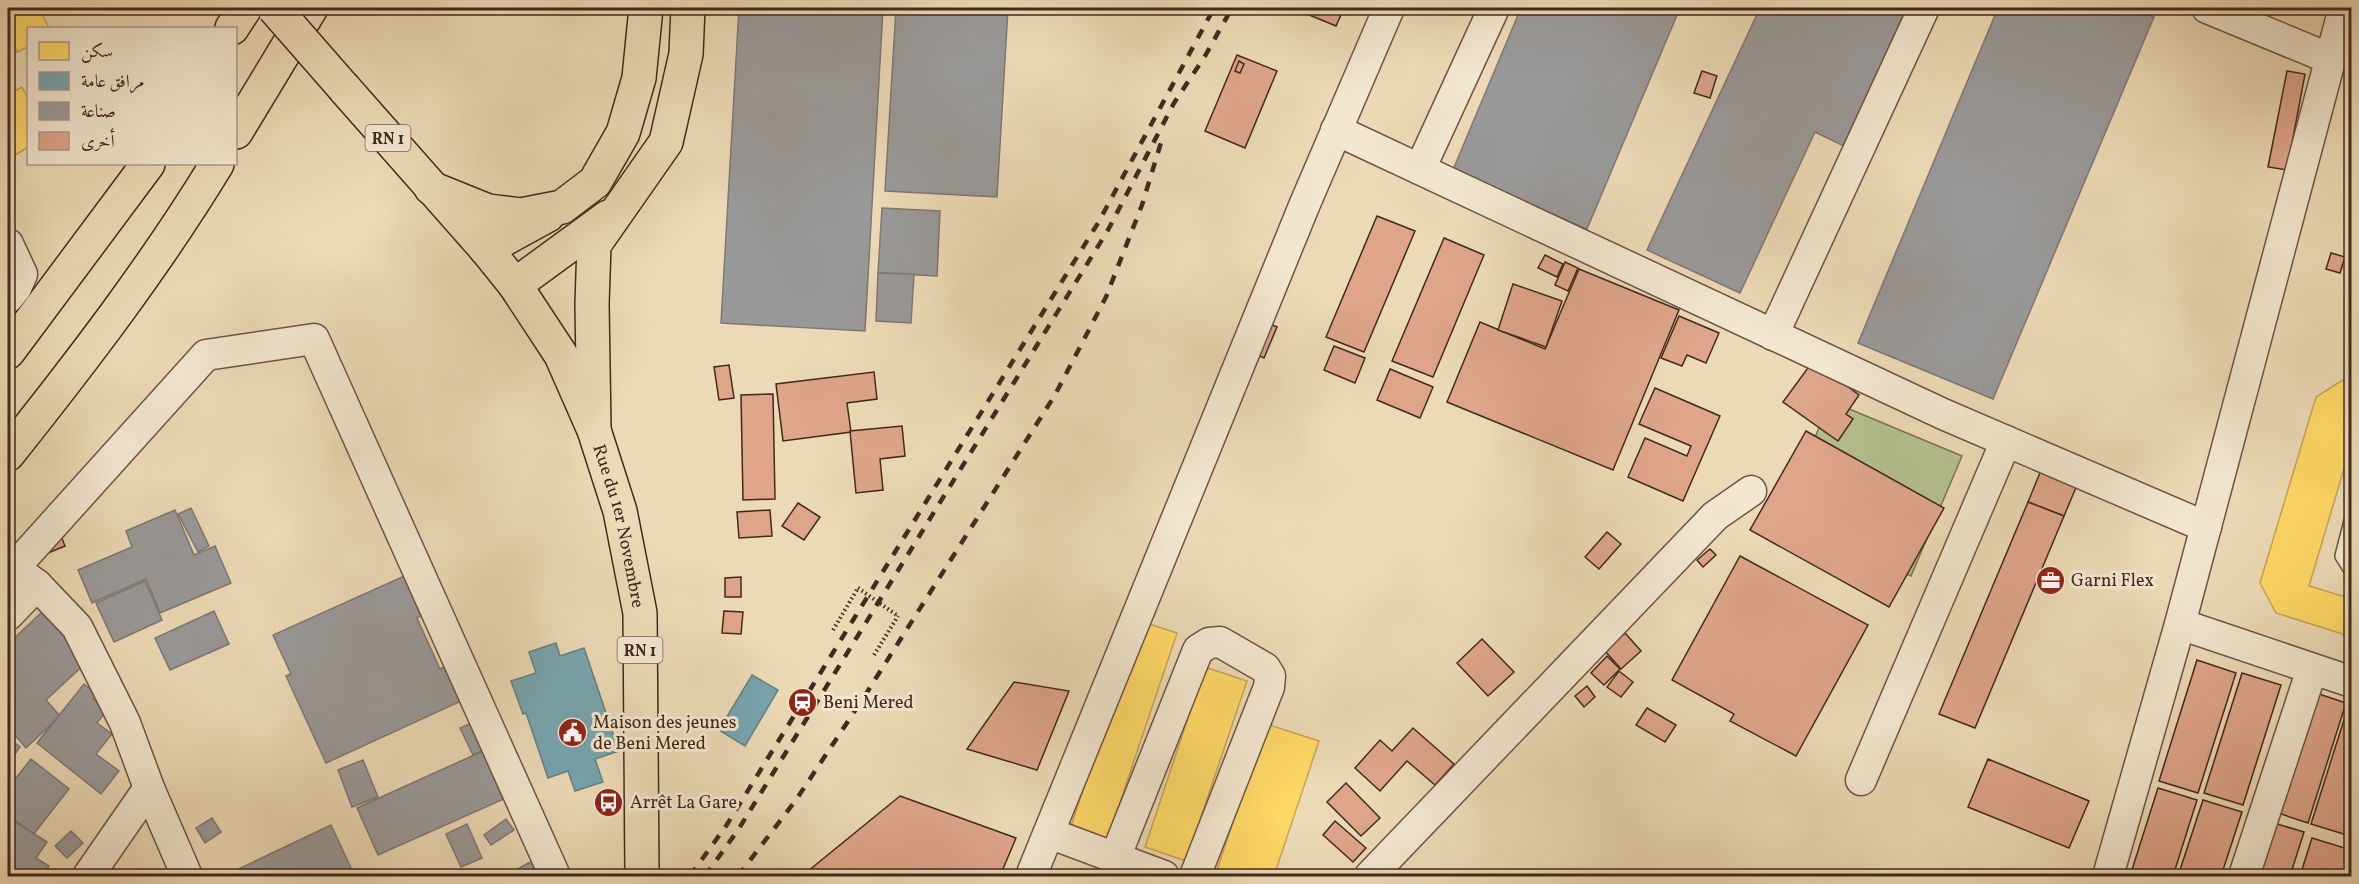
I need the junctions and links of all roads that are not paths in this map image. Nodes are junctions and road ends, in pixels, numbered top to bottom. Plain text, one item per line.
1 (245, 8) edge
2 (274, 8) edge
3 (311, 8) edge
4 (646, 8) edge
5 (688, 8) edge
6 (1389, 8) edge
7 (1494, 8) edge
8 (1924, 8) edge
9 (2206, 8) edge
10 (2344, 8) edge
11 (233, 27) edge
12 (2331, 59) junction
13 (237, 130) edge
14 (1336, 130) junction
15 (147, 165) edge
16 (216, 165) edge
17 (1420, 169) junction
18 (431, 188) junction
19 (562, 207) junction
20 (620, 207) junction
21 (8, 244) edge
22 (486, 249) junction
23 (515, 285) junction
24 (8, 298) edge
25 (1773, 334) junction
26 (8, 352) edge
27 (594, 430) junction
28 (2006, 441) junction
29 (8, 454) edge
30 (1751, 491) dead end
31 (2352, 521) edge
32 (2206, 527) junction
33 (2352, 570) edge
34 (19, 571) edge
35 (8, 615) edge
36 (2180, 624) junction
37 (2312, 669) junction
38 (2352, 682) edge
39 (1861, 780) dead end
40 (149, 788) junction
41 (1049, 833) junction
42 (1115, 858) junction
43 (1041, 874) edge
44 (88, 876) edge
45 (187, 876) edge
46 (555, 876) edge
47 (642, 876) edge
48 (1164, 876) edge
49 (1195, 876) edge
50 (1370, 876) edge
51 (2108, 876) edge
52 (2244, 876) edge

1 - 11 main road
2 - 18 main road, RN 1, bridge
3 - 13 main road
4 - 19 main road
5 - 20 main road, RN 1
6 - 14 street
7 - 17 street
8 - 25 street
9 - 12 street
10 - 12 street
12 - 32 street
14 - 17 street
14 - 41 street
15 - 26 main road
16 - 29 main road
17 - 25 street
18 - 19 main road
18 - 22 main road, RN 1
19 - 22 main road
20 - 23 main road
20 - 27 main road, RN 1
21 - 24 street
22 - 23 main road, RN 1
23 - 27 main road, RN 1
25 - 28 street
27 - 47 main road, Rue du 1er Novembre / RN 1
28 - 32 street
28 - 39 street
30 - 50 street
31 - 33 lane
32 - 36 street
34 - 35 street
34 - 40 street
34 - 46 street
36 - 37 street
36 - 51 street
37 - 38 street
37 - 52 street
40 - 44 street
40 - 45 street
41 - 42 street
41 - 43 street
42 - 48 street
42 - 49 street

